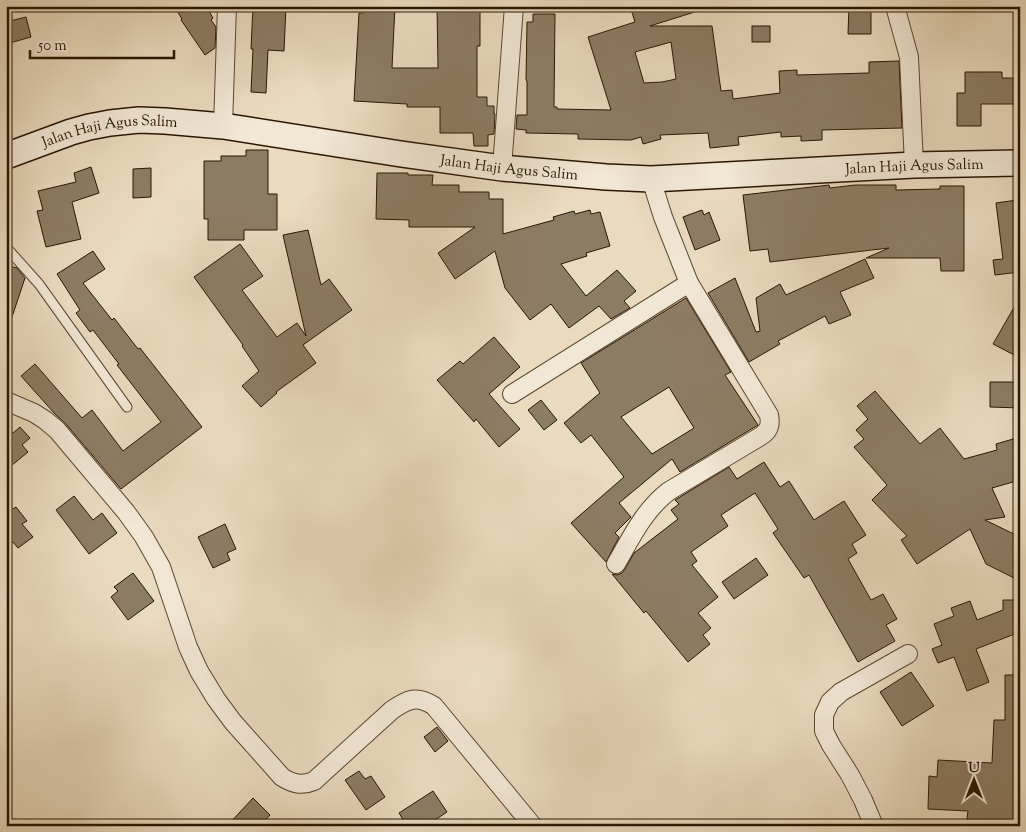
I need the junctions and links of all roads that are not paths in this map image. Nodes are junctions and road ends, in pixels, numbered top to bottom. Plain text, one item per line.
1 (227, 6) edge
2 (514, 6) edge
3 (895, 6) edge
4 (224, 126) junction
5 (6, 156) edge
6 (1020, 163) edge
7 (914, 165) junction
8 (502, 168) junction
9 (651, 179) junction
10 (6, 247) edge
11 (689, 283) junction
12 (512, 394) dead end
13 (6, 401) edge
14 (127, 407) dead end
15 (616, 564) dead end
16 (908, 654) dead end
17 (533, 826) edge
18 (874, 826) edge

1 - 4 street
2 - 8 street
3 - 7 street
4 - 5 main road, Jalan Haji Agus Salim
4 - 8 main road, Jalan Haji Agus Salim
6 - 7 main road, Jalan Haji Agus Salim
7 - 9 main road, Jalan Haji Agus Salim
8 - 9 main road, Jalan Haji Agus Salim
9 - 11 street
10 - 14 lane
11 - 12 street
11 - 15 street
13 - 17 street
16 - 18 street

